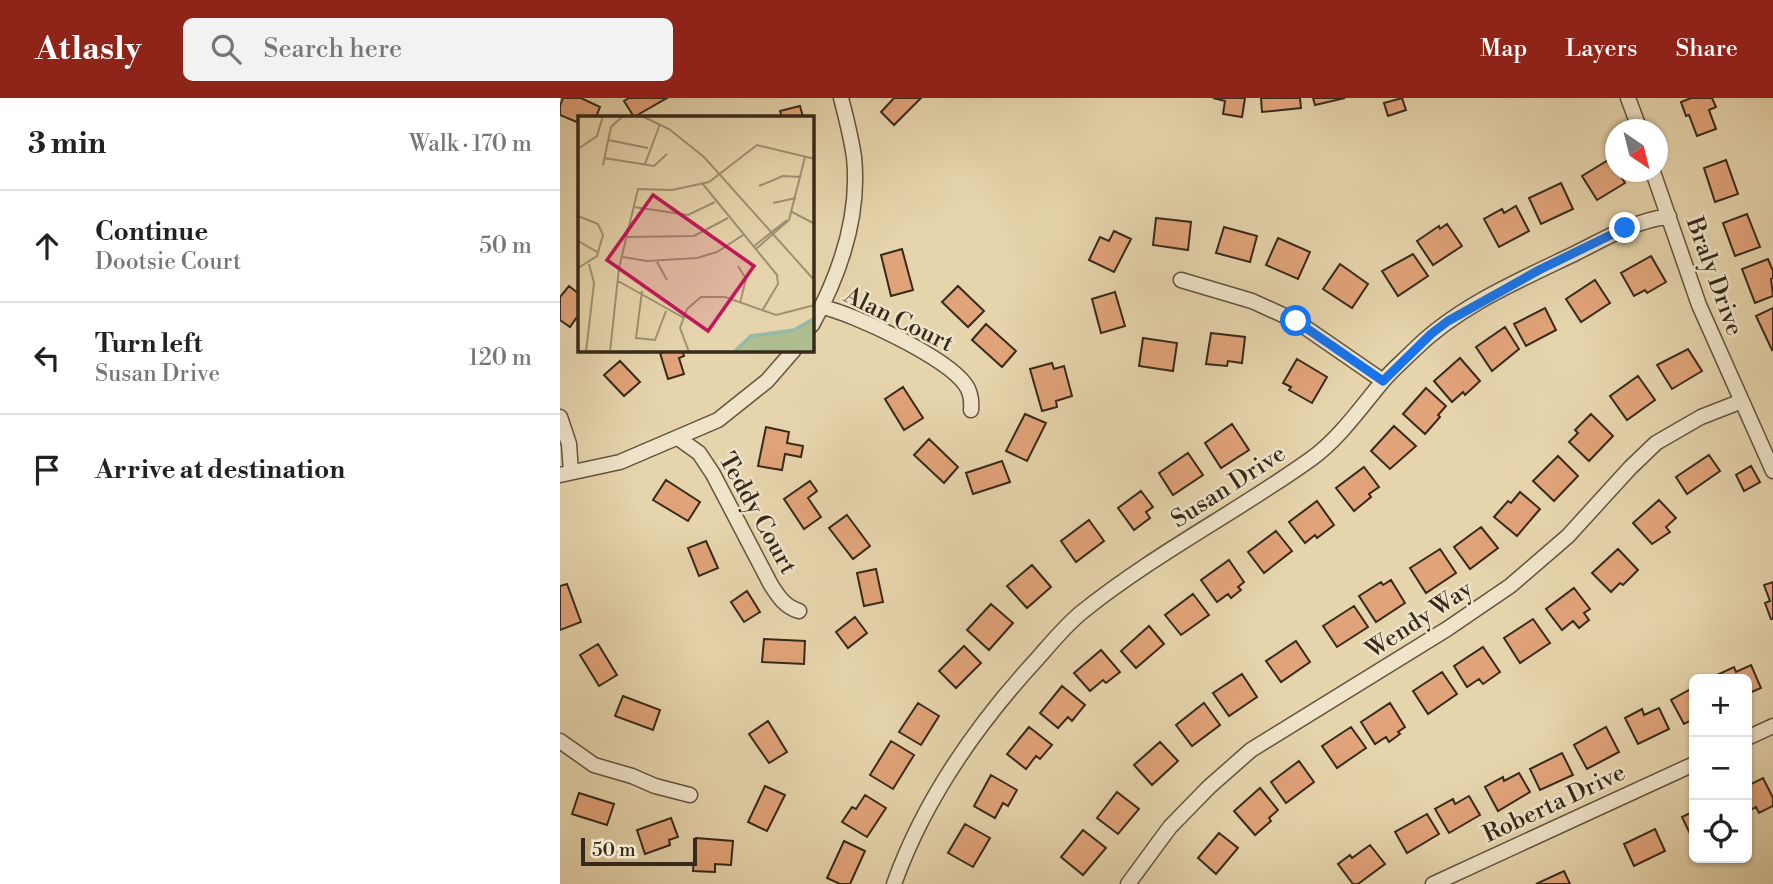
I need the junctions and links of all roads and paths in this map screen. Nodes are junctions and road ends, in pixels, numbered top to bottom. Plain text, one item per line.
1 (841, 98) edge
2 (1628, 98) edge
3 (1636, 119) edge
4 (1657, 182) edge
5 (1669, 216) junction
6 (1181, 280) dead end
7 (822, 307) junction
8 (814, 321) edge
9 (792, 352) edge
10 (1383, 381) junction
11 (1742, 401) junction
12 (971, 410) dead end
13 (560, 417) edge
14 (678, 438) junction
15 (1773, 471) edge
16 (565, 473) edge
17 (799, 611) dead end
18 (1773, 726) edge
19 (1749, 737) edge
20 (560, 741) edge
21 (1689, 766) edge
22 (690, 795) dead end
23 (894, 884) edge
24 (1128, 884) edge
25 (1433, 884) edge

1 - 7 street
2 - 3 street
4 - 5 street, Braly Drive
5 - 10 street, Susan Drive
5 - 11 street, Braly Drive
6 - 10 street
7 - 8 street
7 - 12 street, Alan Court
9 - 14 street
10 - 23 street, Susan Drive
11 - 15 street, Braly Drive
11 - 24 street, Wendy Way
13 - 16 street
14 - 16 street
14 - 17 street, Teddy Court
18 - 19 street
20 - 22 street
21 - 25 street, Roberta Drive

